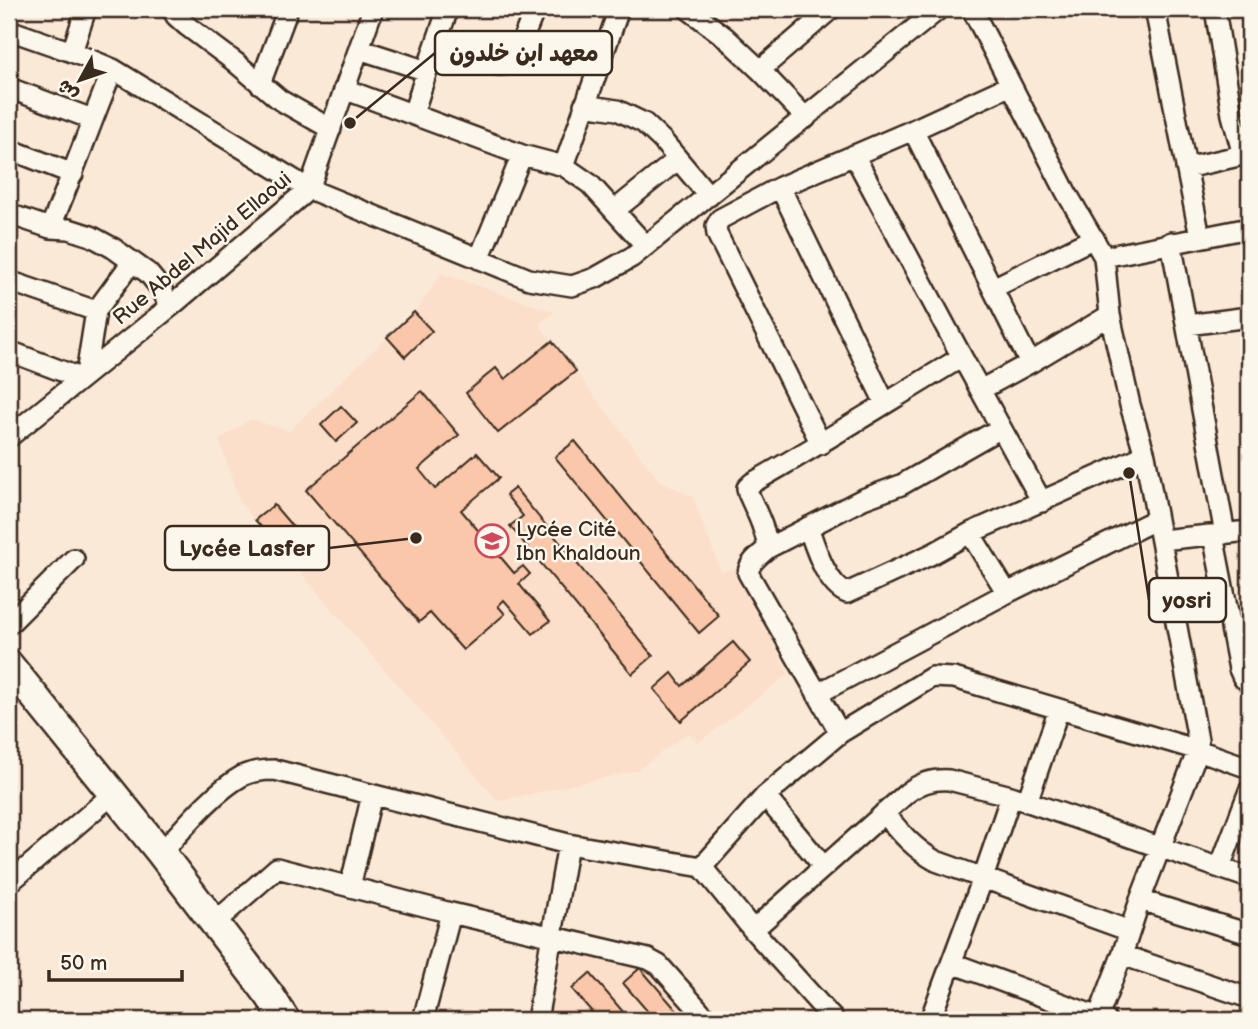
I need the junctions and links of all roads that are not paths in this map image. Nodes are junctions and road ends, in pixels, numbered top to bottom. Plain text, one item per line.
1 (86, 9) edge
2 (172, 9) edge
3 (288, 9) edge
4 (373, 9) edge
5 (448, 9) edge
6 (535, 9) edge
7 (619, 9) edge
8 (688, 9) edge
9 (831, 9) edge
10 (939, 9) edge
11 (972, 9) edge
12 (1155, 9) edge
13 (1214, 9) edge
14 (9, 30) edge
15 (359, 49) junction
16 (434, 50) junction
17 (72, 52) junction
18 (113, 69) junction
19 (760, 70) junction
20 (427, 71) junction
21 (260, 84) junction
22 (1011, 85) junction
23 (9, 88) edge
24 (344, 89) junction
25 (584, 104) junction
26 (413, 114) junction
27 (806, 118) junction
28 (92, 119) junction
29 (331, 129) junction
30 (913, 130) junction
31 (9, 149) edge
32 (1246, 154) edge
33 (522, 155) junction
34 (854, 155) junction
35 (677, 160) junction
36 (564, 166) junction
37 (1186, 168) junction
38 (73, 174) junction
39 (780, 187) junction
40 (309, 189) junction
41 (709, 196) junction
42 (615, 210) junction
43 (9, 214) edge
44 (50, 228) junction
45 (1249, 228) edge
46 (1200, 237) junction
47 (1094, 238) junction
48 (1171, 242) junction
49 (646, 246) junction
50 (1104, 257) junction
51 (479, 258) junction
52 (132, 262) junction
53 (9, 281) edge
54 (993, 288) junction
55 (170, 307) junction
56 (96, 311) junction
57 (1110, 315) junction
58 (1249, 317) edge
59 (1187, 325) junction
60 (9, 351) edge
61 (962, 358) junction
62 (1030, 363) junction
63 (83, 376) junction
64 (980, 390) junction
65 (885, 403) junction
66 (17, 420) edge
67 (1001, 428) junction
68 (9, 437) edge
69 (821, 444) junction
70 (1145, 455) junction
71 (1042, 502) junction
72 (1157, 519) junction
73 (808, 527) junction
74 (1249, 531) edge
75 (970, 533) junction
76 (1219, 534) junction
77 (1161, 540) junction
78 (768, 548) junction
79 (74, 559) dead end
80 (1007, 593) junction
81 (9, 624) edge
82 (9, 665) edge
83 (1249, 681) edge
84 (817, 694) junction
85 (1059, 709) junction
86 (840, 733) junction
87 (1198, 750) junction
88 (1249, 768) edge
89 (1249, 791) edge
90 (113, 794) junction
91 (372, 794) junction
92 (765, 796) junction
93 (1019, 799) junction
94 (884, 813) junction
95 (568, 844) junction
96 (1161, 848) junction
97 (161, 853) junction
98 (702, 867) junction
99 (824, 867) junction
100 (1220, 867) junction
101 (983, 878) junction
102 (1249, 878) edge
103 (9, 883) edge
104 (350, 887) junction
105 (1140, 900) junction
106 (451, 913) junction
107 (214, 923) junction
108 (753, 930) junction
109 (1130, 930) junction
110 (1249, 934) edge
111 (553, 937) junction
112 (1122, 955) junction
113 (952, 963) junction
114 (1249, 998) edge
115 (1100, 1019) edge
116 (285, 1020) edge
117 (423, 1020) edge
118 (537, 1020) edge
119 (708, 1020) edge
120 (834, 1020) edge
121 (930, 1020) edge

1 - 17 street
2 - 21 street
3 - 21 street
4 - 15 street, Rue Abdel Majid Ellaoui
5 - 16 street
6 - 16 street
7 - 25 street
8 - 19 street
9 - 19 street
10 - 27 street
11 - 22 street
12 - 37 street
13 - 32 street
14 - 17 street
15 - 20 street
15 - 24 street, Rue Abdel Majid Ellaoui
16 - 20 street
17 - 18 street
18 - 28 street
18 - 40 street
19 - 27 street
20 - 26 street
21 - 29 street
22 - 30 street
22 - 47 street
23 - 28 street
24 - 26 street
24 - 29 street, Rue Abdel Majid Ellaoui
25 - 35 street
25 - 36 street
26 - 33 street
27 - 41 street
28 - 38 street
29 - 40 street, Rue Abdel Majid Ellaoui
30 - 34 street
30 - 54 street
31 - 38 street
32 - 37 street
33 - 36 street
33 - 51 street
34 - 39 street
34 - 61 street
35 - 41 street
35 - 42 street
36 - 42 street
37 - 46 street
38 - 44 street
39 - 65 street
39 - 69 street
40 - 51 street
40 - 55 street, Rue Abdel Majid Ellaoui
41 - 49 street
42 - 49 street
43 - 44 street
44 - 52 street
45 - 46 street
46 - 48 street
47 - 50 street
47 - 54 street
48 - 50 street
48 - 59 street
49 - 51 street
50 - 57 street
52 - 55 street
52 - 56 street
53 - 56 street
54 - 62 street
55 - 63 street, Rue Abdel Majid Ellaoui
56 - 63 street
57 - 62 street
57 - 70 street
58 - 59 street
59 - 76 street
60 - 63 street
61 - 64 street
61 - 65 street
62 - 64 street
63 - 66 street, Rue Abdel Majid Ellaoui
64 - 67 street
65 - 69 street
66 - 68 street, Rue Abdel Majid Ellaoui
67 - 71 street
67 - 73 street
69 - 78 street
70 - 71 street
70 - 72 street
71 - 75 street
72 - 77 street
72 - 80 street
73 - 75 street
73 - 78 street
74 - 76 street
75 - 80 street
76 - 77 street
76 - 83 street
77 - 87 street
78 - 84 street
79 - 81 street
80 - 84 street
82 - 90 street
84 - 86 street
85 - 86 street
85 - 87 street
85 - 93 street
86 - 92 street
87 - 88 street
87 - 96 street
89 - 100 street
90 - 97 street
90 - 103 street
91 - 95 street
91 - 97 street
91 - 104 street
92 - 98 street
92 - 99 street
93 - 94 street
93 - 96 street
93 - 101 street
94 - 99 street
94 - 101 street
95 - 98 street
95 - 111 street
96 - 100 street
96 - 105 street
97 - 107 street
98 - 108 street
99 - 108 street
100 - 102 street
101 - 109 street
101 - 113 street
104 - 106 street
104 - 107 street
105 - 109 street
105 - 110 street
106 - 111 street
106 - 117 street
107 - 116 street
108 - 120 street
109 - 112 street
111 - 118 street
111 - 119 street
112 - 114 street
112 - 115 street
113 - 115 street
113 - 121 street

